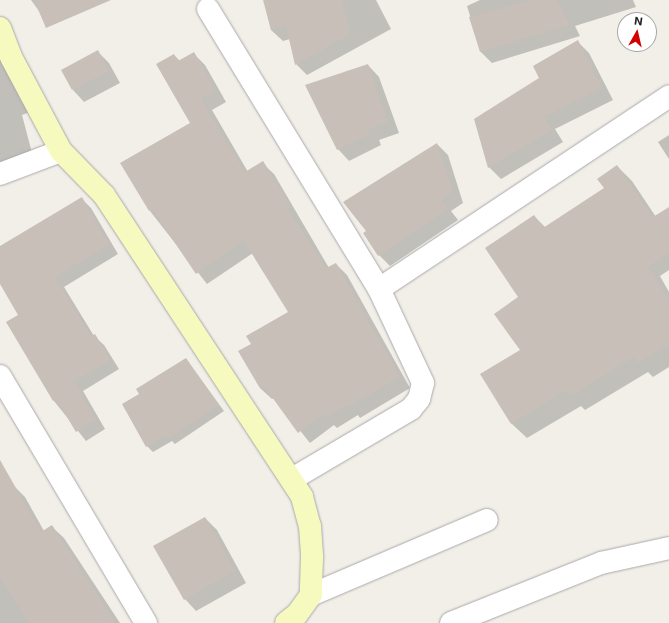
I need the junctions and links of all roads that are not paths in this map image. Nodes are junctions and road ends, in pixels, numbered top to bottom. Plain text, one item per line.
1 (208, 9) dead end
2 (0, 28) edge
3 (669, 96) edge
4 (61, 151) junction
5 (0, 174) edge
6 (379, 289) junction
7 (0, 376) edge
8 (292, 479) junction
9 (487, 520) dead end
10 (669, 548) edge
11 (311, 595) junction
12 (146, 623) edge
13 (286, 623) edge
14 (451, 623) edge

1 - 6 street
2 - 4 street
3 - 6 street
4 - 5 street
4 - 8 street
6 - 8 street
7 - 12 street
8 - 11 street
9 - 11 street
10 - 14 street
11 - 13 street

